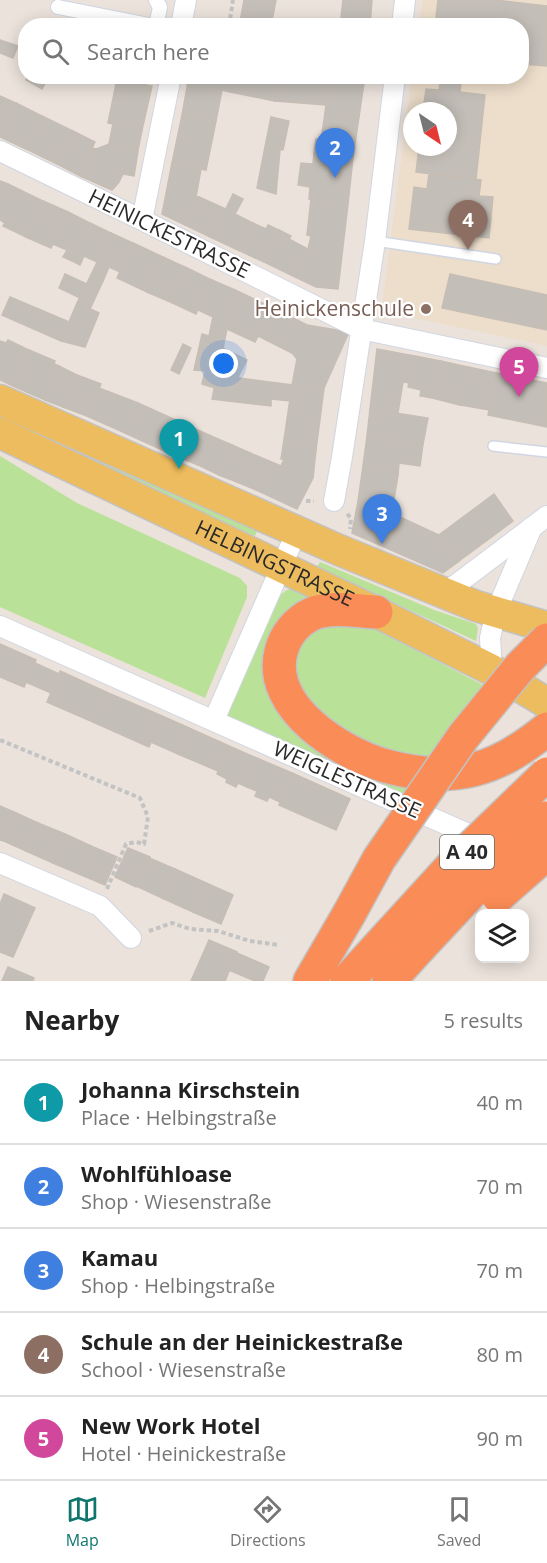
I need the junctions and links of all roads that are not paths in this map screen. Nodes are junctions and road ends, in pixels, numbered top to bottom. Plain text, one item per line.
1 (156, 0) edge
2 (186, 0) edge
3 (405, 0) edge
4 (59, 4) edge
5 (120, 18) edge
6 (157, 18) edge
7 (183, 18) edge
8 (403, 18) edge
9 (169, 84) edge
10 (394, 84) edge
11 (0, 151) edge
12 (142, 220) junction
13 (375, 241) junction
14 (496, 259) dead end
15 (361, 329) junction
16 (547, 368) edge
17 (0, 400) edge
18 (0, 434) edge
19 (493, 446) dead end
20 (547, 452) edge
21 (334, 501) dead end
22 (542, 523) edge
23 (297, 531) junction
24 (282, 567) junction
25 (442, 593) junction
26 (376, 612) junction
27 (496, 612) junction
28 (0, 626) edge
29 (547, 627) edge
30 (547, 640) edge
31 (492, 670) junction
32 (547, 703) edge
33 (214, 720) junction
34 (547, 729) edge
35 (547, 774) edge
36 (547, 818) edge
37 (547, 853) edge
38 (0, 863) edge
39 (547, 869) edge
40 (131, 938) road end
41 (405, 955) edge
42 (310, 981) edge
43 (347, 981) edge

1 - 6 street
2 - 7 street
3 - 8 street
4 - 5 street
9 - 12 street
10 - 13 street
11 - 12 street, HEINICKESTRASSE
12 - 15 street, HEINICKESTRASSE
13 - 14 lane
13 - 15 street
15 - 16 street, HEINICKESTRASSE
15 - 21 street
17 - 23 main road, HELBINGSTRASSE
18 - 24 main road, HELBINGSTRASSE
19 - 20 lane
22 - 25 street
22 - 27 street
23 - 24 street
23 - 25 main road, HELBINGSTRASSE
24 - 26 main road, HELBINGSTRASSE
24 - 33 street
25 - 27 main road, HELBINGSTRASSE
26 - 31 main road, HELBINGSTRASSE
26 - 34 highway
27 - 29 main road, HELBINGSTRASSE
27 - 31 street
28 - 33 street, WEIGLESTRASSE
30 - 42 highway, bridge
31 - 32 main road, HELBINGSTRASSE
33 - 39 street, WEIGLESTRASSE
35 - 41 highway, A 40, bridge
36 - 41 highway, A 40, bridge
37 - 41 highway, bridge
38 - 40 street
41 - 43 highway, A 40

